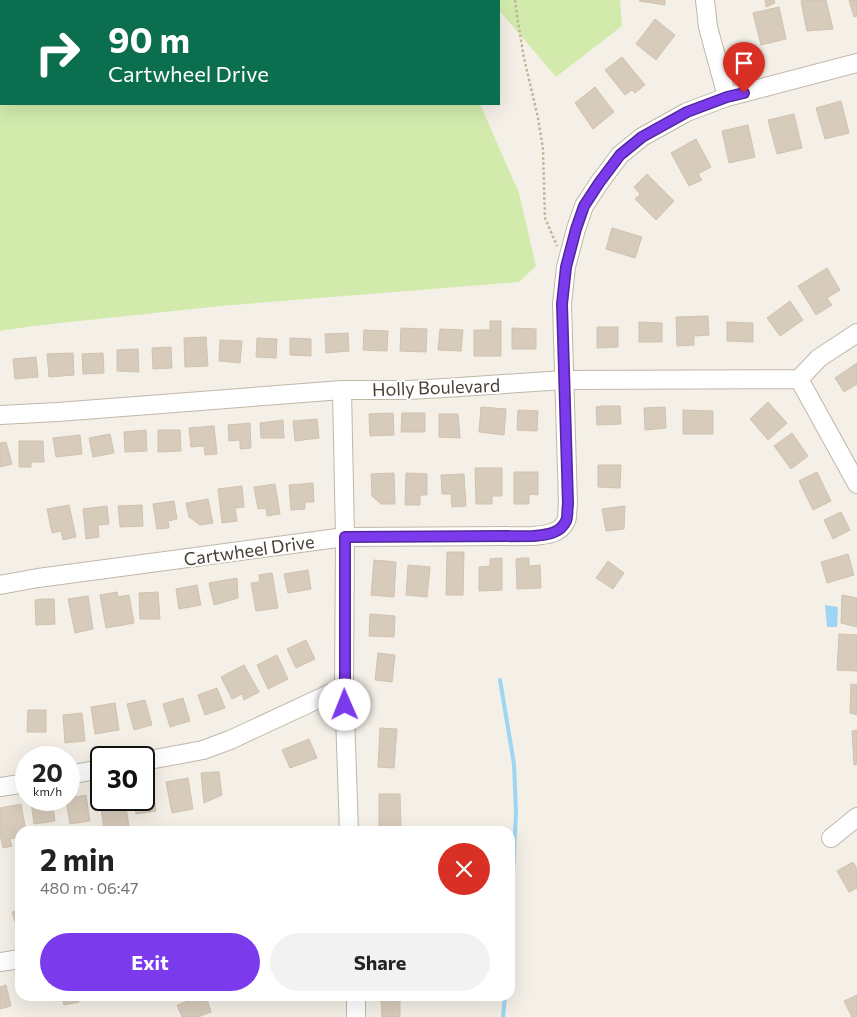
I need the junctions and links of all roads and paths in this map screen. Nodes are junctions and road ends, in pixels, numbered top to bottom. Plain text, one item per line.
1 (515, 0) edge
2 (705, 0) edge
3 (857, 63) edge
4 (727, 97) junction
5 (566, 267) junction
6 (857, 333) edge
7 (799, 379) junction
8 (564, 380) junction
9 (342, 390) junction
10 (0, 415) edge
11 (857, 484) edge
12 (345, 537) junction
13 (0, 585) edge
14 (344, 687) junction
15 (155, 759) edge
16 (15, 784) edge
17 (0, 786) edge
18 (857, 817) edge
19 (349, 826) edge
20 (831, 838) dead end
21 (15, 960) edge
22 (0, 962) edge
23 (356, 1001) edge
24 (356, 1017) edge

1 - 5 path
2 - 4 street
3 - 4 street
4 - 5 street
5 - 8 street
6 - 7 street
7 - 8 street, Holly Boulevard
7 - 11 street
8 - 9 street, Holly Boulevard
8 - 12 street, Cartwheel Drive
9 - 10 street, Holly Boulevard
9 - 12 street
12 - 13 street, Cartwheel Drive
12 - 14 street
14 - 15 street
14 - 19 street
16 - 17 street
18 - 20 street
21 - 22 street
23 - 24 street

